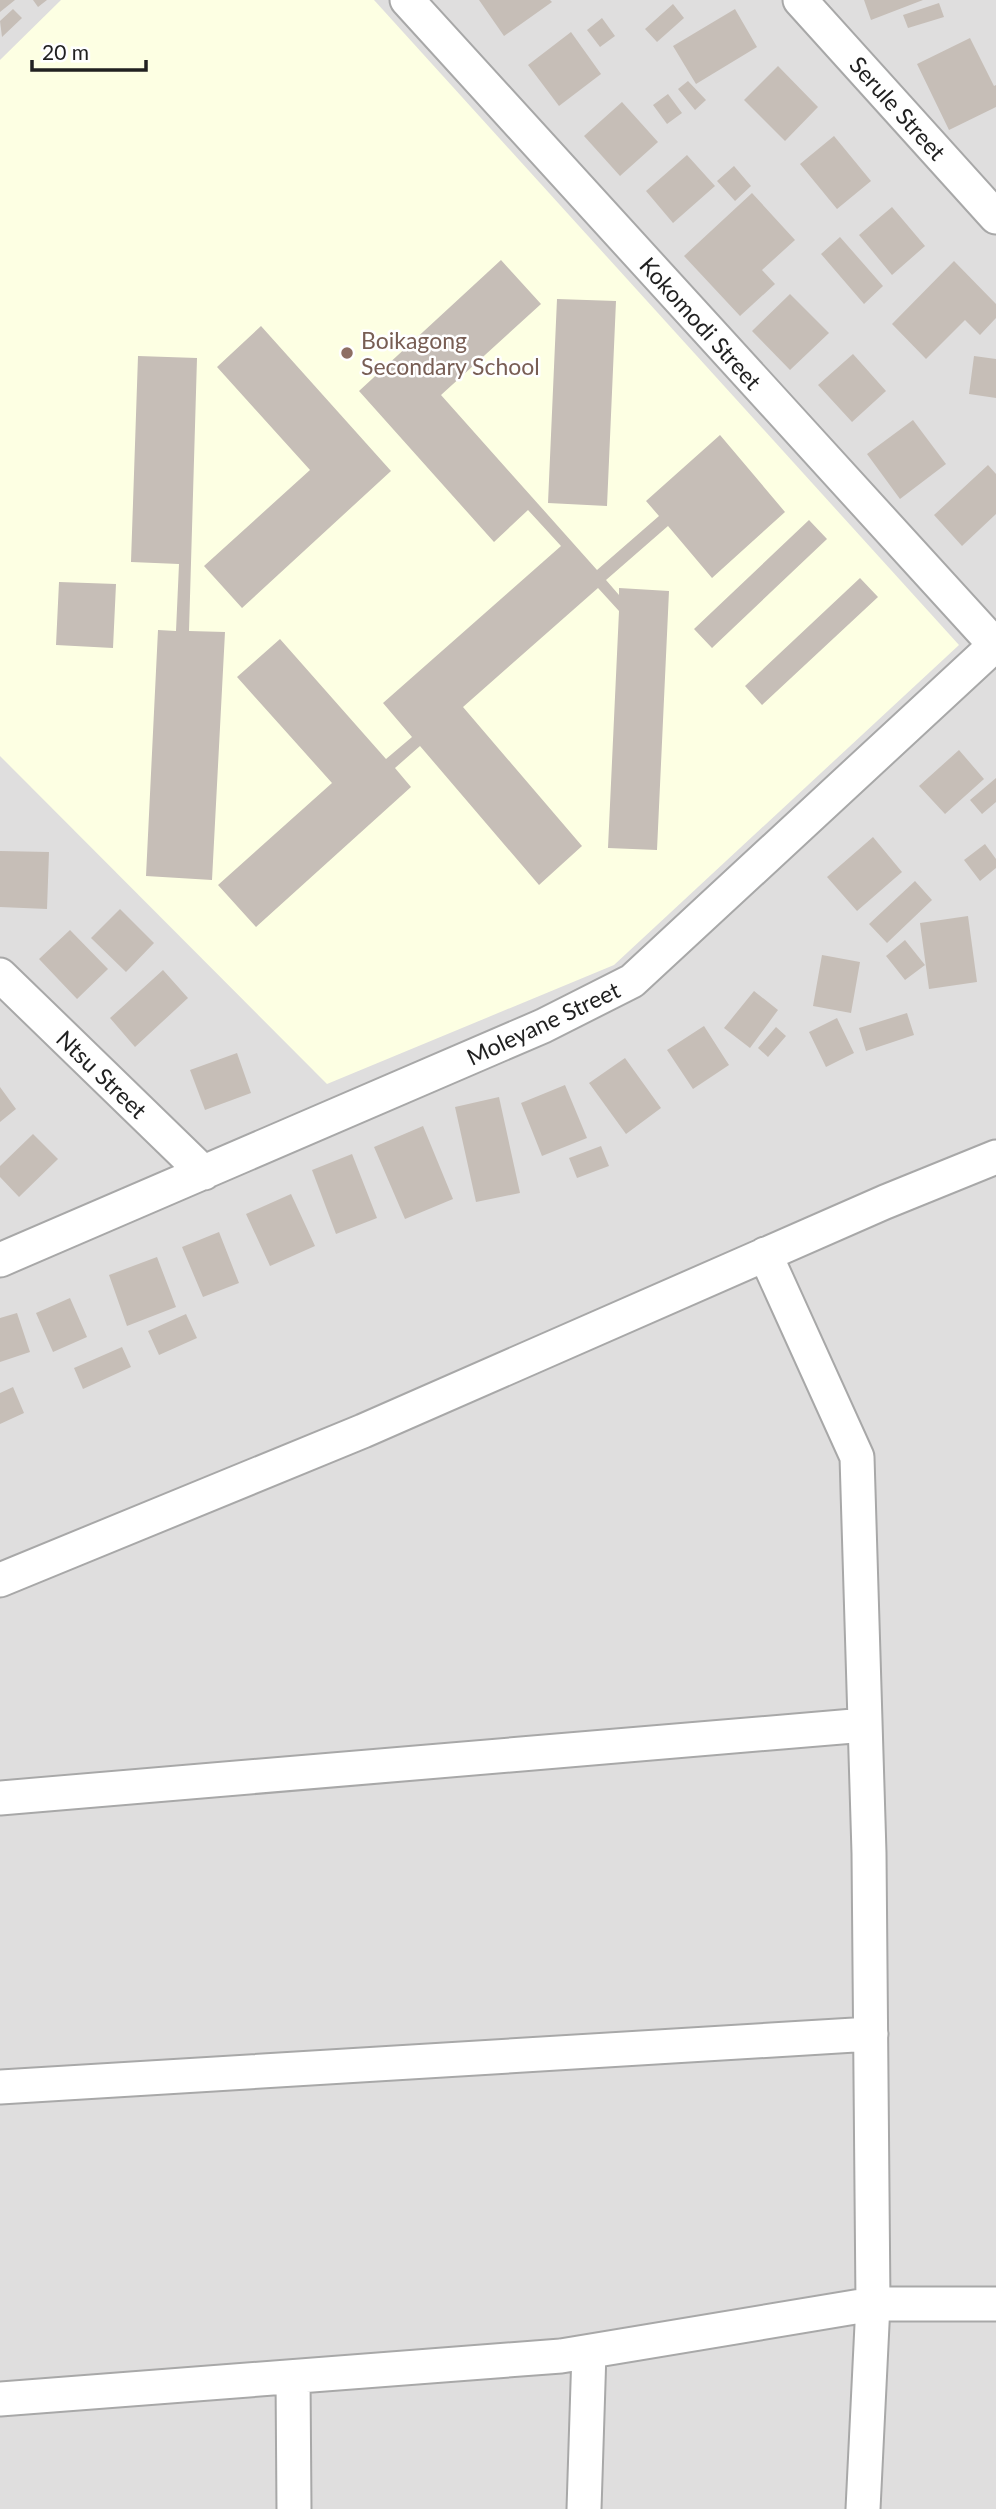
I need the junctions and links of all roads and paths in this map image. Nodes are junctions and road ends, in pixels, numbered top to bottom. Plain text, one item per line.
1 (407, 0) edge
2 (800, 0) edge
3 (996, 217) edge
4 (995, 646) edge
5 (0, 975) edge
6 (996, 1157) edge
7 (204, 1173) junction
8 (765, 1254) junction
9 (0, 1260) edge
10 (0, 1580) edge
11 (865, 1725) junction
12 (0, 1798) edge
13 (871, 2034) junction
14 (0, 2087) edge
15 (873, 2304) junction
16 (996, 2304) edge
17 (589, 2352) junction
18 (293, 2378) junction
19 (0, 2399) edge
20 (295, 2509) edge
21 (584, 2509) edge
22 (863, 2509) edge

1 - 4 street, Kokomodi Street
2 - 3 street, Serule Street
4 - 7 street, Moleyane Street
5 - 7 street, Ntsu Street
6 - 8 street
7 - 9 street, Moleyane Street
8 - 10 street
8 - 11 street
11 - 12 street
11 - 13 street
13 - 14 street
13 - 15 street
15 - 16 street
15 - 17 street
15 - 22 street
17 - 18 street
17 - 21 street
18 - 19 street
18 - 20 street

